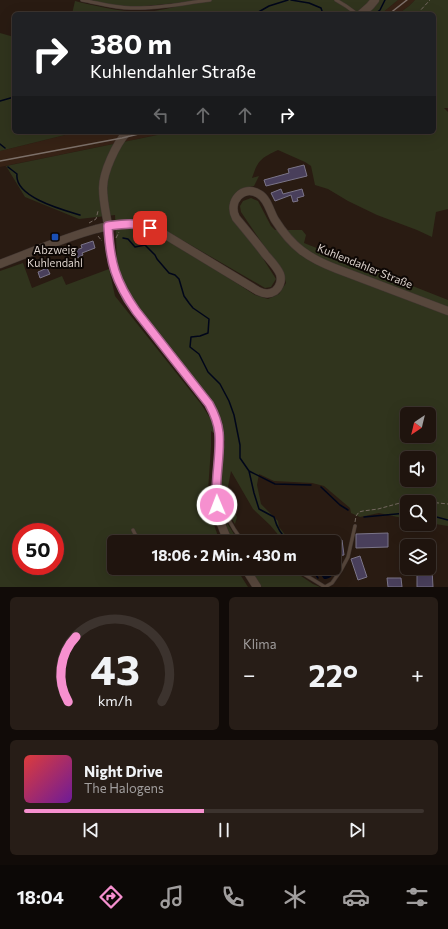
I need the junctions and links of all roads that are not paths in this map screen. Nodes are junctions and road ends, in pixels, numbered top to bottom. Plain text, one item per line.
1 (82, 0) edge
2 (210, 0) edge
3 (336, 0) edge
4 (375, 0) edge
5 (354, 12) edge
6 (363, 12) edge
7 (125, 134) edge
8 (108, 226) junction
9 (0, 264) edge
10 (448, 311) edge
11 (217, 505) junction
12 (355, 526) road end
13 (133, 530) dead end
14 (137, 535) edge
15 (225, 535) edge
16 (238, 535) edge
17 (341, 570) edge
18 (249, 575) edge
19 (305, 575) edge
20 (338, 575) edge
21 (257, 587) edge

1 - 2 lane
3 - 5 lane
4 - 6 main road
7 - 8 main road
8 - 9 main road, Kuhlendahler Straße
8 - 10 main road, Kuhlendahler Straße
8 - 11 main road
11 - 15 main road
11 - 16 lane
12 - 17 lane
13 - 14 lane
18 - 21 main road
19 - 20 lane

